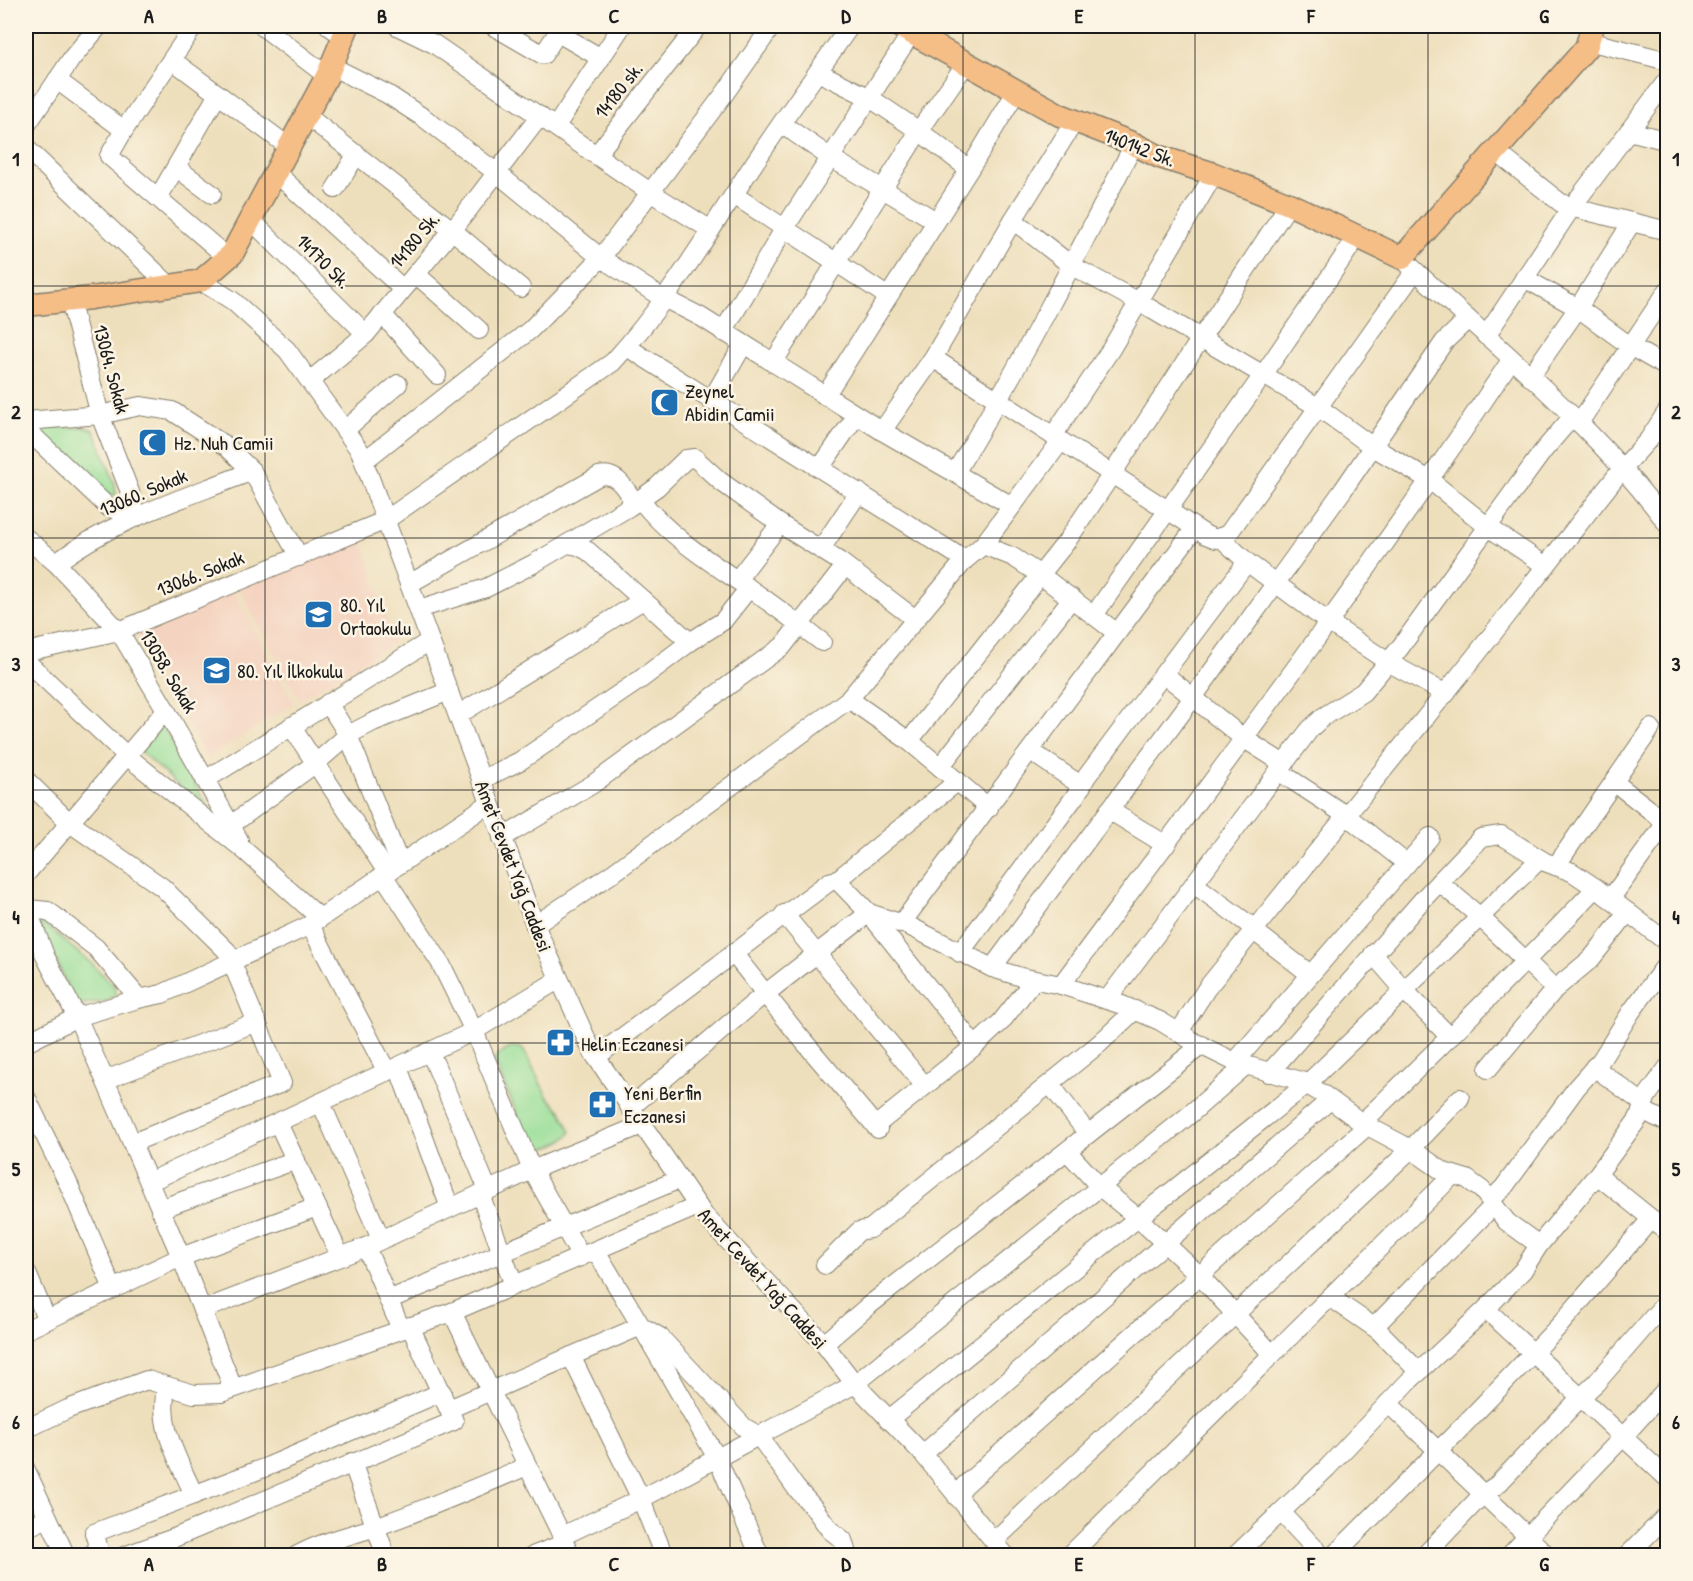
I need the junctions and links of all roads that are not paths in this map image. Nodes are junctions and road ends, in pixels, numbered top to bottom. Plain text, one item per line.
1 (99, 26) edge
2 (194, 26) edge
3 (262, 26) edge
4 (397, 26) edge
5 (493, 26) edge
6 (622, 26) edge
7 (698, 26) edge
8 (772, 26) edge
9 (850, 26) edge
10 (340, 29) edge
11 (560, 29) edge
12 (906, 29) edge
13 (1590, 33) edge
14 (601, 58) junction
15 (172, 60) junction
16 (1668, 61) edge
17 (966, 62) junction
18 (329, 71) junction
19 (818, 72) junction
20 (1668, 79) edge
21 (57, 80) junction
22 (1016, 92) junction
23 (218, 94) junction
24 (870, 98) junction
25 (306, 115) junction
26 (540, 116) junction
27 (1074, 122) junction
28 (782, 124) junction
29 (26, 126) edge
30 (556, 126) junction
31 (124, 130) junction
32 (920, 131) junction
33 (1629, 131) junction
34 (1668, 141) edge
35 (1134, 144) junction
36 (288, 147) junction
37 (26, 148) edge
38 (1495, 151) junction
39 (357, 154) junction
40 (597, 154) junction
41 (831, 158) junction
42 (177, 168) junction
43 (969, 169) junction
44 (275, 172) junction
45 (497, 172) junction
46 (1214, 174) junction
47 (334, 189) dead end
48 (883, 189) junction
49 (650, 192) junction
50 (212, 194) dead end
51 (734, 195) junction
52 (158, 198) junction
53 (1289, 204) junction
54 (1572, 207) junction
55 (250, 219) junction
56 (1013, 220) junction
57 (936, 221) junction
58 (1632, 222) junction
59 (784, 228) junction
60 (452, 230) junction
61 (711, 230) junction
62 (1668, 231) edge
63 (1357, 237) junction
64 (228, 258) junction
65 (601, 258) junction
66 (1402, 260) junction
67 (836, 262) junction
68 (1072, 266) junction
69 (416, 274) junction
70 (1524, 278) junction
71 (201, 281) junction
72 (169, 285) junction
73 (520, 288) dead end
74 (403, 289) junction
75 (1668, 290) edge
76 (887, 296) junction
77 (666, 299) junction
78 (70, 300) junction
79 (1139, 302) junction
80 (26, 304) edge
81 (1578, 308) junction
82 (382, 314) junction
83 (1468, 319) junction
84 (479, 330) dead end
85 (723, 332) junction
86 (366, 334) junction
87 (1486, 336) junction
88 (1200, 339) junction
89 (744, 345) junction
90 (1630, 346) junction
91 (627, 347) junction
92 (933, 358) junction
93 (1511, 360) junction
94 (773, 363) junction
95 (1668, 368) edge
96 (438, 375) dead end
97 (1263, 375) junction
98 (1530, 377) junction
99 (310, 381) junction
100 (398, 384) dead end
101 (825, 396) junction
102 (711, 401) junction
103 (999, 401) junction
104 (1318, 407) junction
105 (1668, 410) edge
106 (100, 415) junction
107 (856, 416) junction
108 (1576, 420) junction
109 (26, 421) edge
110 (26, 429) edge
111 (345, 430) junction
112 (882, 431) junction
113 (1057, 438) junction
114 (1373, 447) junction
115 (364, 461) junction
116 (820, 468) junction
117 (1622, 470) junction
118 (252, 471) junction
119 (955, 473) junction
120 (1112, 474) junction
121 (1431, 481) junction
122 (859, 492) junction
123 (638, 501) junction
124 (1012, 506) junction
125 (1167, 510) junction
126 (135, 517) junction
127 (386, 520) junction
128 (780, 524) junction
129 (1668, 525) edge
130 (1488, 527) junction
131 (1195, 528) junction
132 (1221, 537) junction
133 (26, 538) edge
134 (567, 544) junction
135 (983, 545) junction
136 (821, 549) junction
137 (299, 557) junction
138 (965, 560) junction
139 (1247, 562) junction
140 (56, 563) junction
141 (845, 566) junction
142 (1546, 566) junction
143 (1039, 574) junction
144 (409, 584) junction
145 (743, 584) junction
146 (1276, 584) junction
147 (1072, 598) junction
148 (643, 600) junction
149 (419, 609) junction
150 (1095, 615) junction
151 (915, 620) junction
152 (1328, 622) junction
153 (800, 626) junction
154 (119, 631) junction
155 (1117, 633) junction
156 (430, 641) junction
157 (690, 642) junction
158 (822, 642) dead end
159 (26, 652) edge
160 (26, 661) edge
161 (1388, 662) junction
162 (1164, 674) junction
163 (448, 691) junction
164 (1446, 694) junction
165 (849, 699) junction
166 (1192, 699) junction
167 (328, 703) junction
168 (166, 710) junction
169 (458, 715) junction
170 (291, 726) junction
171 (1651, 728) dead end
172 (348, 735) junction
173 (1244, 738) junction
174 (909, 741) junction
175 (1030, 751) junction
176 (127, 756) junction
177 (316, 764) junction
178 (940, 767) junction
179 (1281, 768) junction
180 (26, 780) edge
181 (205, 780) junction
182 (481, 780) junction
183 (958, 782) junction
184 (1614, 782) junction
185 (1082, 786) junction
186 (490, 802) junction
187 (989, 808) junction
188 (1109, 810) junction
189 (1347, 816) junction
190 (1667, 822) edge
191 (70, 823) junction
192 (231, 825) junction
193 (1430, 837) dead end
194 (502, 838) junction
195 (1166, 845) junction
196 (244, 850) junction
197 (1548, 862) junction
198 (1407, 864) junction
199 (390, 870) junction
200 (26, 874) edge
201 (837, 880) junction
202 (1439, 882) junction
203 (1194, 884) junction
204 (1596, 888) junction
205 (1611, 898) junction
206 (26, 908) edge
207 (1628, 912) junction
208 (869, 913) junction
209 (784, 914) junction
210 (1479, 916) junction
211 (315, 921) junction
212 (901, 924) junction
213 (535, 925) junction
214 (1254, 930) junction
215 (1664, 934) edge
216 (733, 953) junction
217 (960, 953) junction
218 (816, 954) junction
219 (1373, 954) junction
220 (1526, 961) junction
221 (231, 962) junction
222 (1668, 962) edge
223 (992, 968) junction
224 (1310, 974) junction
225 (558, 980) junction
226 (1035, 980) junction
227 (1061, 986) junction
228 (1555, 989) junction
229 (1405, 991) junction
230 (765, 994) junction
231 (138, 999) junction
232 (1107, 1000) junction
233 (1136, 1010) junction
234 (78, 1017) junction
235 (257, 1022) junction
236 (474, 1031) junction
237 (1179, 1032) junction
238 (1450, 1037) junction
239 (26, 1043) edge
240 (975, 1046) junction
241 (1202, 1046) junction
242 (430, 1052) junction
243 (596, 1057) junction
244 (1240, 1064) junction
245 (1594, 1067) junction
246 (1668, 1067) edge
247 (1488, 1069) dead end
248 (392, 1070) junction
249 (1269, 1073) junction
250 (105, 1080) junction
251 (1050, 1084) junction
252 (924, 1085) junction
253 (1306, 1085) junction
254 (26, 1097) edge
255 (1460, 1098) dead end
256 (1330, 1100) junction
257 (321, 1103) junction
258 (1643, 1107) junction
259 (630, 1108) junction
260 (278, 1123) junction
261 (1668, 1123) edge
262 (1364, 1124) junction
263 (642, 1125) junction
264 (1088, 1134) junction
265 (132, 1143) junction
266 (1412, 1149) junction
267 (1067, 1151) junction
268 (296, 1160) junction
269 (532, 1170) junction
270 (1453, 1175) junction
271 (1597, 1175) junction
272 (680, 1179) junction
273 (148, 1182) junction
274 (1100, 1187) junction
275 (484, 1192) junction
276 (1491, 1204) junction
277 (698, 1206) junction
278 (317, 1207) junction
279 (450, 1208) junction
280 (160, 1209) junction
281 (1138, 1218) junction
282 (1652, 1219) junction
283 (563, 1227) junction
284 (1668, 1232) edge
285 (374, 1243) junction
286 (1165, 1243) junction
287 (1539, 1245) junction
288 (503, 1254) junction
289 (588, 1254) junction
290 (340, 1256) junction
291 (181, 1257) junction
292 (825, 1265) dead end
293 (26, 1271) edge
294 (1199, 1275) junction
295 (514, 1285) junction
296 (113, 1289) junction
297 (1330, 1297) junction
298 (388, 1300) junction
299 (1668, 1300) edge
300 (1486, 1309) junction
301 (202, 1310) junction
302 (452, 1312) junction
303 (1236, 1314) junction
304 (47, 1320) junction
305 (641, 1326) junction
306 (405, 1328) junction
307 (1374, 1328) junction
308 (26, 1330) edge
309 (824, 1344) junction
310 (1532, 1353) junction
311 (1272, 1354) junction
312 (571, 1356) junction
313 (1419, 1372) junction
314 (855, 1384) junction
315 (167, 1386) junction
316 (1668, 1387) edge
317 (233, 1388) junction
318 (490, 1391) junction
319 (441, 1392) junction
320 (1580, 1398) junction
321 (1388, 1403) junction
322 (449, 1409) junction
323 (888, 1419) junction
324 (26, 1429) edge
325 (759, 1436) junction
326 (1622, 1438) junction
327 (1438, 1451) junction
328 (923, 1454) junction
329 (717, 1458) junction
330 (352, 1462) junction
331 (527, 1466) junction
332 (26, 1470) edge
333 (1668, 1479) edge
334 (1483, 1494) junction
335 (194, 1495) junction
336 (957, 1497) junction
337 (641, 1499) junction
338 (1281, 1512) junction
339 (1668, 1514) edge
340 (48, 1518) junction
341 (376, 1527) junction
342 (26, 1528) edge
343 (1527, 1536) junction
344 (566, 1545) edge
345 (1002, 1551) edge
346 (97, 1554) edge
347 (66, 1556) edge
348 (124, 1556) edge
349 (296, 1556) edge
350 (386, 1556) edge
351 (532, 1556) edge
352 (664, 1556) edge
353 (760, 1556) edge
354 (846, 1556) edge
355 (1069, 1556) edge
356 (1235, 1556) edge
357 (1322, 1556) edge
358 (1333, 1556) edge
359 (1424, 1556) edge
360 (1509, 1556) edge
361 (1548, 1556) edge
362 (1627, 1556) edge

1 - 21 street
2 - 15 street
3 - 18 street
4 - 26 street
5 - 11 street
6 - 14 street
7 - 40 street, 14180 sk.
8 - 49 street
9 - 19 street, 13066. Sokak
10 - 18 main road
11 - 14 street
12 - 17 main road, 140142 Sk.
12 - 24 street
13 - 16 street
13 - 38 main road
14 - 30 street
15 - 23 street
15 - 31 street
17 - 22 main road, 140142 Sk.
17 - 32 street
18 - 25 main road
18 - 45 street
19 - 24 street
19 - 28 street, 13066. Sokak
20 - 33 street
21 - 29 street
21 - 31 street
22 - 27 main road, 140142 Sk.
22 - 43 street
23 - 36 street
23 - 42 street
24 - 32 street
24 - 41 street
25 - 36 main road
25 - 39 street
26 - 30 street
26 - 45 street, 14180 Sk.
27 - 35 main road, 140142 Sk.
27 - 56 street
28 - 41 street
28 - 51 street, 13066. Sokak
30 - 40 street
31 - 52 street
32 - 43 street
32 - 48 street
33 - 34 street
33 - 54 street
35 - 46 main road, 140142 Sk.
35 - 68 street
36 - 44 main road
37 - 72 street
38 - 54 street
38 - 66 main road
39 - 47 street
39 - 60 street
40 - 49 street
41 - 48 street
41 - 59 street
42 - 50 street
42 - 52 street
43 - 57 street
44 - 55 main road
44 - 74 street
45 - 60 street, 14180 Sk.
45 - 65 street
46 - 53 main road, 140142 Sk.
46 - 79 street
48 - 57 street
48 - 67 street
49 - 61 street
49 - 65 street
51 - 59 street
51 - 61 street, 13066. Sokak
52 - 64 street
53 - 63 main road, 140142 Sk.
53 - 88 street
54 - 58 street
54 - 70 street
55 - 64 main road
55 - 86 street, 14170 Sk.
56 - 68 street
56 - 92 street
57 - 76 street
58 - 62 street
58 - 81 street
59 - 67 street
59 - 85 street
60 - 69 street, 14180 Sk.
60 - 73 street
61 - 77 street, 13066. Sokak
63 - 66 main road, 140142 Sk.
63 - 97 street
64 - 71 main road
65 - 77 street
65 - 115 street
66 - 83 street
66 - 104 street
67 - 76 street
67 - 94 street
68 - 79 street
68 - 103 street
69 - 74 street, 14180 Sk.
69 - 84 street
70 - 81 street
70 - 87 street
71 - 72 main road
71 - 99 street, Amet Cevdet Yağ Caddesi
72 - 78 main road
74 - 82 street, 14180 Sk.
75 - 90 street
76 - 101 street
77 - 85 street
77 - 91 street, 13066. Sokak
78 - 80 main road
78 - 106 street, 13064. Sokak
79 - 88 street
79 - 113 street
81 - 90 street
81 - 98 street
82 - 86 street, 14180 Sk.
82 - 96 street
83 - 87 street
83 - 114 street
85 - 89 street
86 - 99 street, 14180 Sk.
87 - 93 street
88 - 97 street
88 - 120 street
89 - 94 street
89 - 102 street
90 - 95 street
90 - 108 street
91 - 102 street
91 - 127 street, 13066. Sokak
92 - 103 street
92 - 112 street
93 - 98 street
93 - 121 street
94 - 101 street
97 - 104 street
97 - 125 street
98 - 108 street
99 - 111 street, Amet Cevdet Yağ Caddesi
100 - 111 street
101 - 107 street
102 - 116 street
103 - 113 street
103 - 119 street
104 - 114 street
104 - 132 street
105 - 117 street
106 - 109 street
106 - 118 street
106 - 126 street, 13064. Sokak
107 - 112 street
107 - 116 street
108 - 117 street
108 - 130 street
110 - 126 street
111 - 115 street, Amet Cevdet Yağ Caddesi
112 - 119 street
113 - 120 street
113 - 124 street
114 - 121 street
114 - 146 street
115 - 127 street, Amet Cevdet Yağ Caddesi
116 - 122 street
117 - 129 street
117 - 142 street
118 - 126 street, 13060. Sokak
118 - 137 street
119 - 124 street
120 - 125 street
120 - 143 street
121 - 130 street
121 - 152 street
122 - 136 street
122 - 138 street
123 - 128 street
123 - 134 street
123 - 144 street
123 - 145 street
124 - 135 street
125 - 131 street
125 - 150 street
126 - 140 street, 13060. Sokak
127 - 137 street, 13066. Sokak
127 - 144 street, Amet Cevdet Yağ Caddesi
128 - 136 street
128 - 145 street
130 - 142 street
130 - 161 street
131 - 132 street
131 - 155 street
132 - 139 street
133 - 140 street, 13058. Sokak
134 - 148 street
134 - 149 street
135 - 138 street
135 - 143 street
136 - 141 street
137 - 154 street, 13066. Sokak
138 - 151 street
139 - 146 street
139 - 162 street
140 - 154 street, 13058. Sokak
141 - 151 street
141 - 153 street
142 - 164 street
143 - 147 street
143 - 174 street
144 - 149 street, Amet Cevdet Yağ Caddesi
145 - 153 street
145 - 157 street
146 - 152 street
146 - 166 street
147 - 150 street
147 - 178 street
148 - 157 street
148 - 169 street
149 - 156 street, Amet Cevdet Yağ Caddesi
150 - 155 street
151 - 165 street
152 - 161 street
152 - 173 street
153 - 158 street
153 - 194 street
154 - 159 street, 13066. Sokak
154 - 168 street, 13058. Sokak
155 - 175 street
156 - 163 street, Amet Cevdet Yağ Caddesi
156 - 167 street
157 - 182 street
160 - 176 street
161 - 164 street
161 - 179 street
162 - 166 street
162 - 185 street
163 - 169 street, Amet Cevdet Yağ Caddesi
163 - 172 street
164 - 189 street
165 - 174 street
165 - 213 street
166 - 173 street
166 - 188 street
167 - 170 street
167 - 172 street
168 - 176 street
168 - 181 street, 13058. Sokak
169 - 182 street, Amet Cevdet Yağ Caddesi
170 - 177 street
170 - 181 street
171 - 184 street
172 - 177 street
172 - 199 street
173 - 179 street
173 - 195 street
174 - 178 street
175 - 185 street
175 - 187 street
176 - 191 street
176 - 196 street
177 - 192 street
177 - 199 street
178 - 183 street
179 - 189 street
179 - 203 street
180 - 191 street
181 - 192 street, 13058. Sokak
182 - 186 street, Amet Cevdet Yağ Caddesi
183 - 187 street
183 - 201 street
184 - 190 street
184 - 197 street
185 - 217 street
186 - 194 street, Amet Cevdet Yağ Caddesi
186 - 199 street
187 - 212 street
188 - 195 street
188 - 223 street
189 - 198 street
189 - 214 street
190 - 205 street
191 - 200 street
191 - 221 street
192 - 196 street, 13058. Sokak
193 - 198 street
194 - 213 street, Amet Cevdet Yağ Caddesi
195 - 227 street
196 - 211 street
197 - 202 street
197 - 204 street
197 - 210 street
198 - 224 street
199 - 211 street
199 - 236 street
201 - 208 street
201 - 209 street
202 - 210 street
202 - 219 street
203 - 214 street
203 - 232 street
204 - 205 street
204 - 220 street
205 - 207 street
206 - 231 street
206 - 234 street
207 - 215 street
207 - 228 street
208 - 212 street
208 - 218 street
208 - 240 street
209 - 216 street
209 - 218 street
210 - 220 street
210 - 229 street
211 - 221 street
211 - 248 street
212 - 217 street
213 - 225 street, Amet Cevdet Yağ Caddesi
214 - 224 street
214 - 237 street
216 - 230 street
216 - 243 street
217 - 223 street
218 - 230 street
218 - 252 street
219 - 229 street
219 - 249 street
220 - 228 street
220 - 238 street
221 - 231 street
221 - 235 street
222 - 245 street
223 - 226 street
224 - 244 street
225 - 236 street
225 - 243 street, Amet Cevdet Yağ Caddesi
226 - 227 street
226 - 240 street
227 - 232 street
228 - 247 street
229 - 238 street
229 - 253 street
230 - 252 street
230 - 259 street
231 - 234 street
232 - 233 street
233 - 237 street
233 - 251 street
234 - 239 street
234 - 250 street
235 - 250 street
235 - 265 street
236 - 242 street
236 - 269 street
237 - 241 street
238 - 262 street
240 - 252 street
241 - 244 street
241 - 264 street
242 - 248 street
242 - 275 street
243 - 259 street, Amet Cevdet Yağ Caddesi
244 - 249 street
244 - 274 street
245 - 258 street
245 - 276 street
246 - 258 street
248 - 257 street
248 - 279 street
249 - 253 street
250 - 265 street
251 - 264 street
251 - 292 street
253 - 256 street
253 - 281 street
254 - 296 street
255 - 266 street
256 - 262 street
256 - 286 street
257 - 260 street
257 - 285 street
258 - 261 street
258 - 271 street
259 - 263 street, Amet Cevdet Yağ Caddesi
260 - 268 street
260 - 273 street
262 - 266 street
262 - 294 street
263 - 269 street
263 - 272 street, Amet Cevdet Yağ Caddesi
264 - 267 street
265 - 273 street
266 - 270 street
266 - 303 street
267 - 274 street
267 - 309 street
268 - 278 street
268 - 280 street
269 - 275 street
269 - 283 street
270 - 276 street
270 - 297 street
271 - 282 street
271 - 287 street
272 - 277 street, Amet Cevdet Yağ Caddesi
272 - 283 street
273 - 280 street
274 - 281 street
274 - 314 street
275 - 279 street
275 - 288 street
276 - 287 street
276 - 307 street
277 - 289 street
277 - 309 street, Amet Cevdet Yağ Caddesi
278 - 290 street
278 - 291 street
279 - 285 street
280 - 291 street
281 - 286 street
281 - 323 street
282 - 284 street
282 - 310 street
283 - 288 street
283 - 289 street
285 - 290 street
285 - 298 street
286 - 294 street
286 - 328 street
287 - 300 street
288 - 295 street
288 - 298 street
289 - 295 street
289 - 305 street
290 - 301 street
291 - 296 street
291 - 301 street
293 - 304 street
294 - 303 street
294 - 336 street
295 - 302 street
296 - 304 street
297 - 307 street
297 - 311 street
298 - 306 street
299 - 320 street
300 - 310 street
300 - 313 street
301 - 317 street
302 - 306 street
302 - 318 street
303 - 311 street
303 - 345 street
304 - 308 street
305 - 312 street
305 - 325 street
305 - 329 street
306 - 317 street
306 - 319 street
307 - 313 street
309 - 314 street, Amet Cevdet Yağ Caddesi
310 - 320 street
310 - 327 street
311 - 355 street
312 - 318 street
312 - 337 street
313 - 321 street
314 - 323 street, Amet Cevdet Yağ Caddesi
314 - 325 street
315 - 317 street
315 - 324 street
315 - 335 street
316 - 326 street
318 - 322 street
318 - 331 street
319 - 322 street
319 - 335 street
320 - 326 street
320 - 334 street
321 - 327 street
321 - 338 street
322 - 330 street
323 - 328 street, Amet Cevdet Yağ Caddesi
325 - 329 street
325 - 354 street
326 - 333 street
326 - 343 street
327 - 334 street
327 - 358 street
328 - 336 street, Amet Cevdet Yağ Caddesi
329 - 337 street
329 - 353 street
330 - 341 street
330 - 348 street
331 - 341 street
331 - 344 street
332 - 340 street
334 - 343 street
334 - 359 street
335 - 346 street
336 - 345 street, Amet Cevdet Yağ Caddesi
337 - 344 street
337 - 352 street
338 - 356 street
338 - 357 street
339 - 362 street
340 - 342 street
340 - 347 street
341 - 349 street
341 - 350 street
343 - 360 street
343 - 361 street
344 - 351 street

